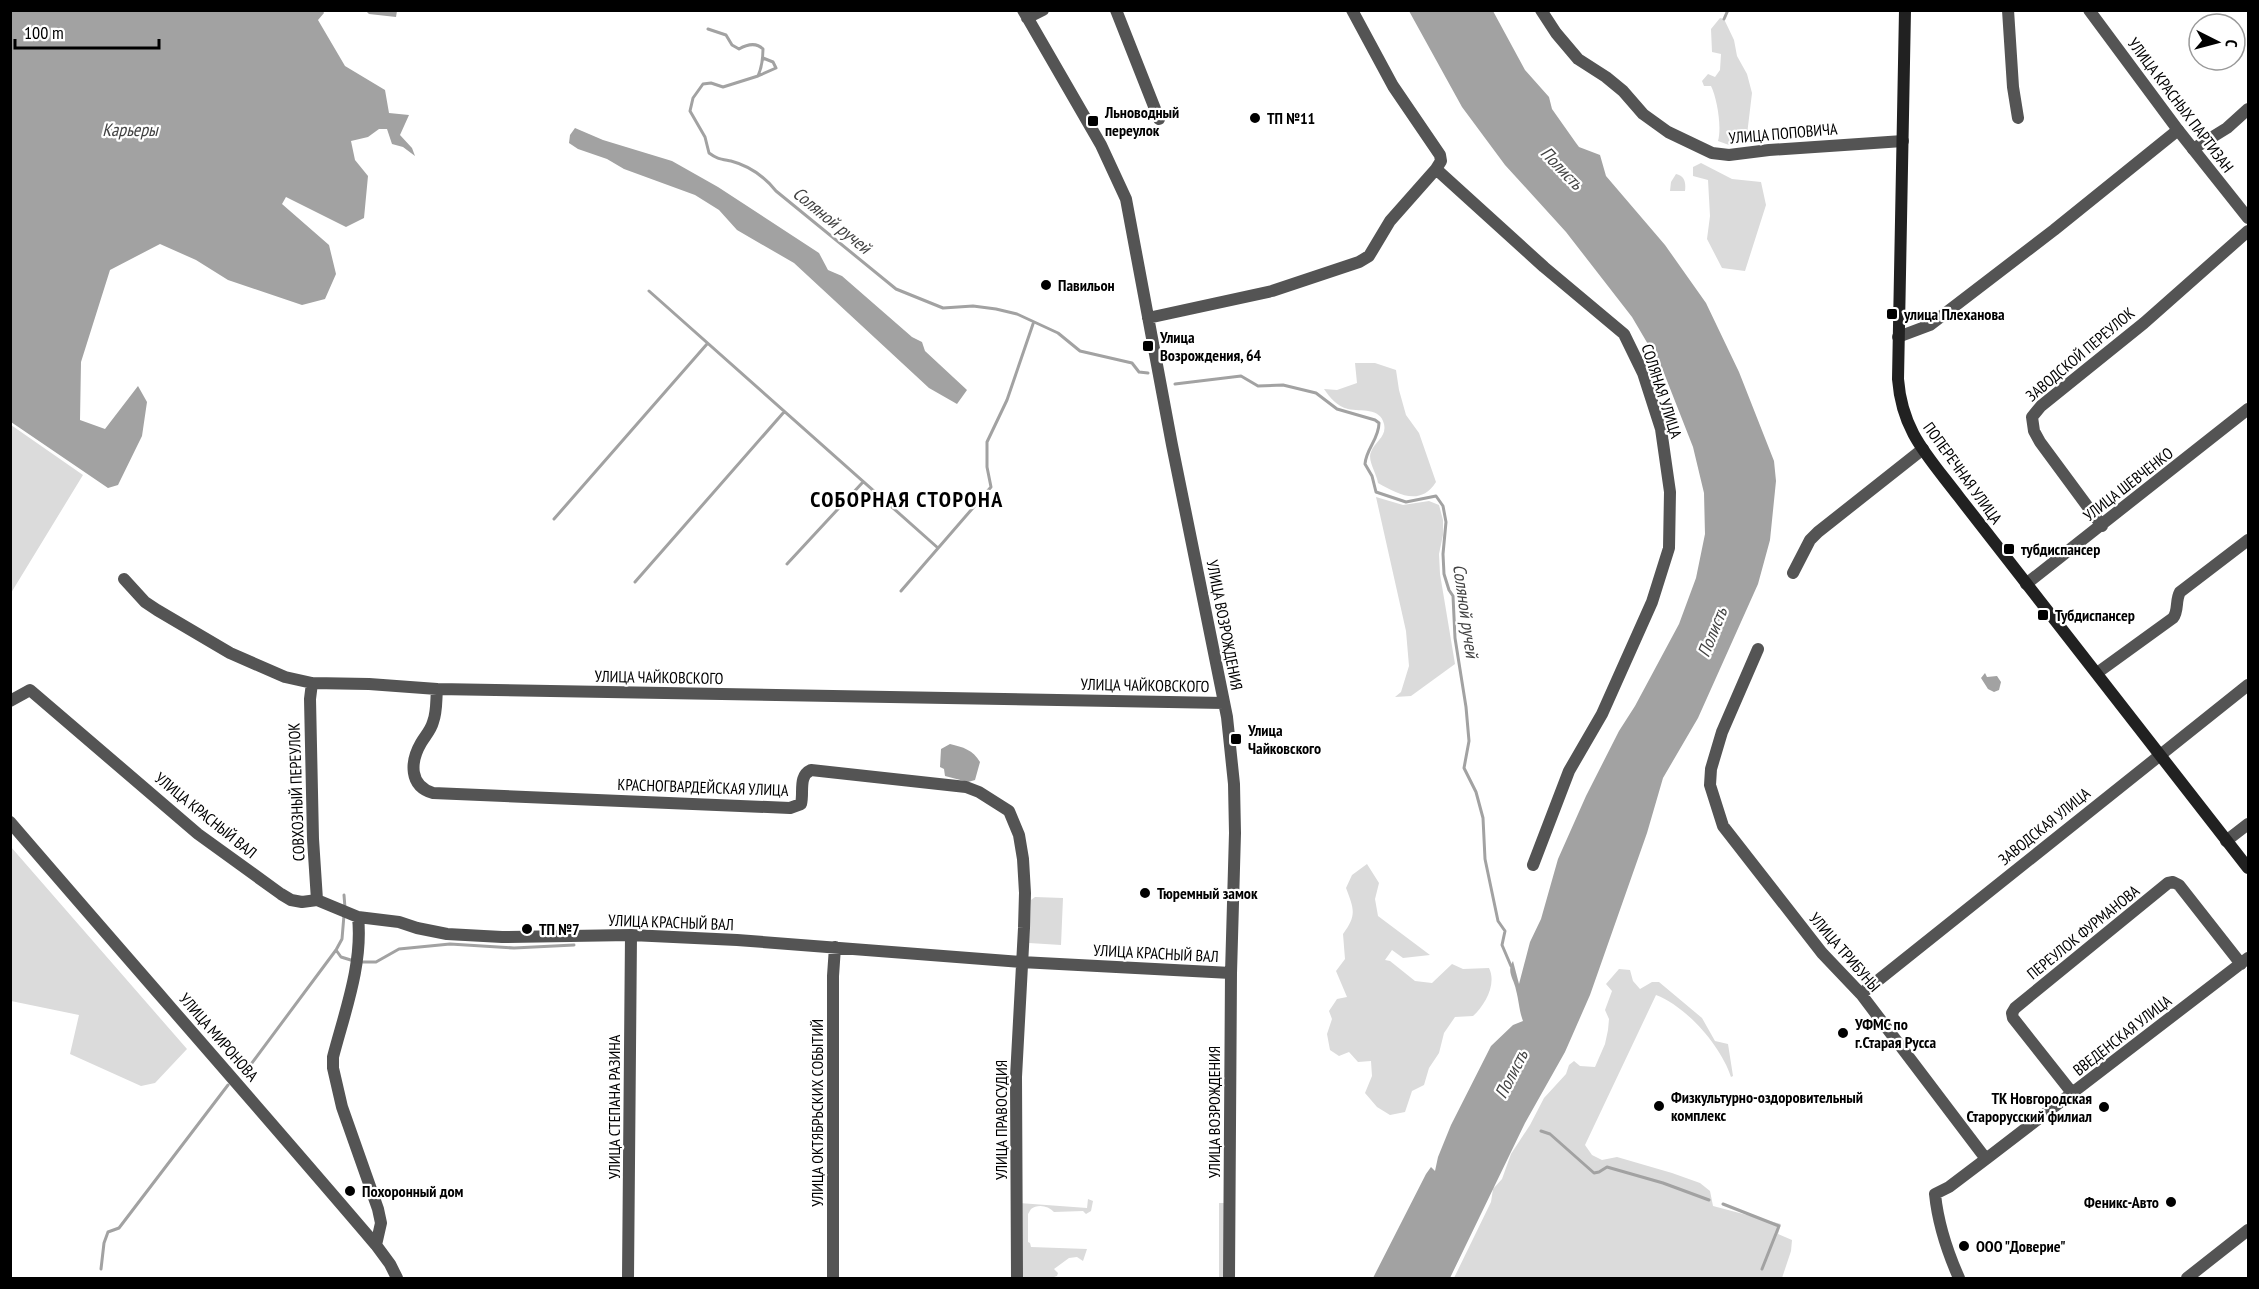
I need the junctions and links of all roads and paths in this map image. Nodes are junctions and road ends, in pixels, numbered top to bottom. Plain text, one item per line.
1 (1043, 10) edge
2 (1116, 10) edge
3 (1352, 10) edge
4 (1541, 10) edge
5 (1905, 10) edge
6 (2008, 10) edge
7 (2089, 10) edge
8 (1025, 14) edge
9 (2248, 109) edge
10 (2018, 118) dead end
11 (1159, 119) dead end
12 (2178, 130) junction
13 (1903, 141) junction
14 (2193, 149) junction
15 (1436, 170) junction
16 (2248, 218) edge
17 (2248, 231) edge
18 (1148, 318) junction
19 (1898, 337) junction
20 (2248, 409) edge
21 (1923, 449) junction
22 (2102, 526) junction
23 (2248, 540) edge
24 (1793, 573) dead end
25 (124, 579) dead end
26 (2026, 584) junction
27 (1758, 649) dead end
28 (2097, 673) junction
29 (312, 683) junction
30 (2248, 684) edge
31 (437, 689) junction
32 (10, 701) edge
33 (1224, 703) junction
34 (2158, 755) junction
35 (10, 822) edge
36 (2248, 824) edge
37 (2226, 841) junction
38 (1533, 865) dead end
39 (2248, 868) edge
40 (317, 900) junction
41 (358, 917) junction
42 (632, 935) junction
43 (835, 947) junction
44 (2245, 961) edge
45 (1021, 962) junction
46 (1231, 973) junction
47 (1861, 994) junction
48 (2073, 1094) junction
49 (1986, 1159) junction
50 (2248, 1230) edge
51 (376, 1245) junction
52 (397, 1278) edge
53 (628, 1278) edge
54 (834, 1278) edge
55 (1017, 1278) edge
56 (1229, 1278) edge
57 (1959, 1278) edge
58 (2187, 1278) edge

1 - 8 street
2 - 11 street
3 - 15 street
4 - 13 street, УЛИЦА ПОПОВИЧА
5 - 13 main road, ПОПЕРЕЧНАЯ УЛИЦА
6 - 10 street
7 - 12 street, УЛИЦА КРАСНЫХ ПАРТИЗАН
8 - 18 street, УЛИЦА ВОЗРОЖДЕНИЯ
9 - 14 street
12 - 14 street, УЛИЦА КРАСНЫХ ПАРТИЗАН
12 - 19 street
13 - 19 main road, ПОПЕРЕЧНАЯ УЛИЦА
14 - 16 street, УЛИЦА КРАСНЫХ ПАРТИЗАН
15 - 18 street
15 - 38 street, СОЛЯНАЯ УЛИЦА
17 - 22 street, ЗАВОДСКОЙ ПЕРЕУЛОК
18 - 33 street, УЛИЦА ВОЗРОЖДЕНИЯ
19 - 21 main road, ПОПЕРЕЧНАЯ УЛИЦА
20 - 22 street, УЛИЦА ШЕВЧЕНКО
21 - 24 street
21 - 26 main road, ПОПЕРЕЧНАЯ УЛИЦА
22 - 26 street, УЛИЦА ШЕВЧЕНКО
23 - 28 street
25 - 29 street, УЛИЦА ЧАЙКОВСКОГО
26 - 28 main road, ПОПЕРЕЧНАЯ УЛИЦА
27 - 47 street, УЛИЦА ТРИБУНЫ
28 - 34 main road, ПОПЕРЕЧНАЯ УЛИЦА
29 - 31 street, УЛИЦА ЧАЙКОВСКОГО
29 - 40 street, СОВХОЗНЫЙ ПЕРЕУЛОК
30 - 34 street, ЗАВОДСКАЯ УЛИЦА
31 - 33 street, УЛИЦА ЧАЙКОВСКОГО
31 - 45 street, КРАСНОГВАРДЕЙСКАЯ УЛИЦА
32 - 40 street, УЛИЦА КРАСНЫЙ ВАЛ
33 - 46 street, УЛИЦА ВОЗРОЖДЕНИЯ
34 - 37 main road, ПОПЕРЕЧНАЯ УЛИЦА
34 - 47 street, ЗАВОДСКАЯ УЛИЦА
35 - 51 street, УЛИЦА МИРОНОВА
36 - 37 street
37 - 39 main road, ПОПЕРЕЧНАЯ УЛИЦА
40 - 41 street, УЛИЦА КРАСНЫЙ ВАЛ
41 - 42 street, УЛИЦА КРАСНЫЙ ВАЛ
41 - 51 street
42 - 43 street, УЛИЦА КРАСНЫЙ ВАЛ
42 - 53 street, УЛИЦА СТЕПАНА РАЗИНА
43 - 45 street, УЛИЦА КРАСНЫЙ ВАЛ
43 - 54 street, УЛИЦА ОКТЯБРЬСКИХ СОБЫТИЙ
44 - 48 street, ВВЕДЕНСКАЯ УЛИЦА
44 - 48 street, ПЕРЕУЛОК ФУРМАНОВА
45 - 46 street, УЛИЦА КРАСНЫЙ ВАЛ
45 - 55 street, УЛИЦА ПРАВОСУДИЯ
46 - 56 street, УЛИЦА ВОЗРОЖДЕНИЯ
47 - 49 street, УЛИЦА ТРИБУНЫ
48 - 49 street, ВВЕДЕНСКАЯ УЛИЦА
49 - 57 street
50 - 58 street
51 - 52 street, УЛИЦА МИРОНОВА

